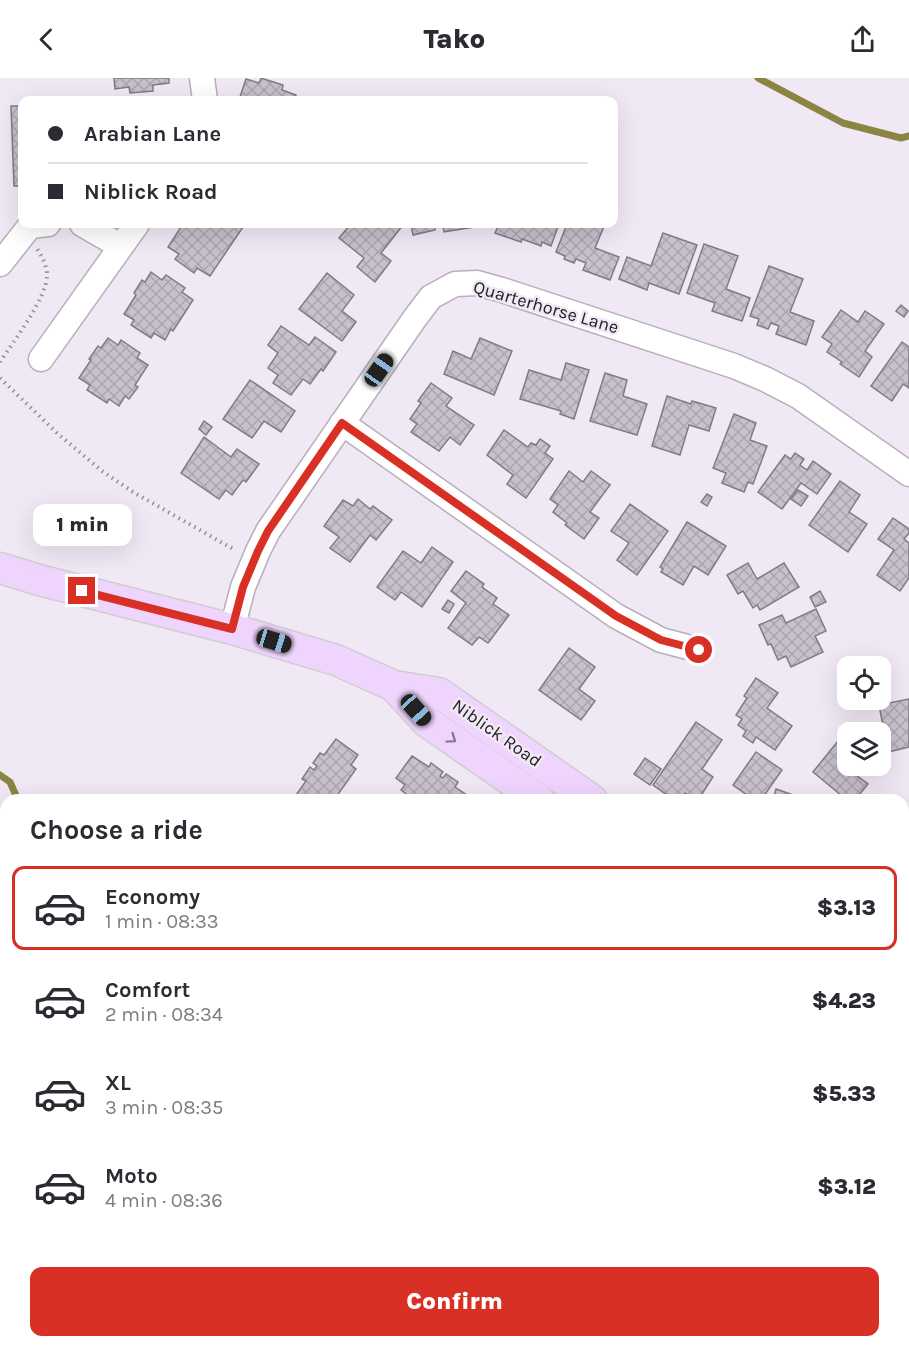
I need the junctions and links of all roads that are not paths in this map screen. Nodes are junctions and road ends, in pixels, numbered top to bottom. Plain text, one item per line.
1 (202, 78) edge
2 (204, 96) edge
3 (29, 228) edge
4 (89, 228) edge
5 (134, 228) edge
6 (120, 246) junction
7 (0, 264) edge
8 (41, 360) dead end
9 (342, 423) junction
10 (909, 474) edge
11 (0, 568) edge
12 (0, 577) edge
13 (39, 580) junction
14 (232, 629) junction
15 (699, 650) dead end
16 (394, 686) junction
17 (530, 794) edge
18 (583, 794) edge

1 - 2 street
3 - 7 street
4 - 6 street
5 - 6 street
6 - 8 street
9 - 10 street, Quarterhorse Lane
9 - 14 street, Quarterhorse Lane
9 - 15 street
11 - 13 main road, Niblick Road
12 - 13 main road, Niblick Road
13 - 14 main road, Niblick Road
14 - 16 main road, Niblick Road
16 -> 17 main road, Niblick Road
16 - 18 main road, Niblick Road

